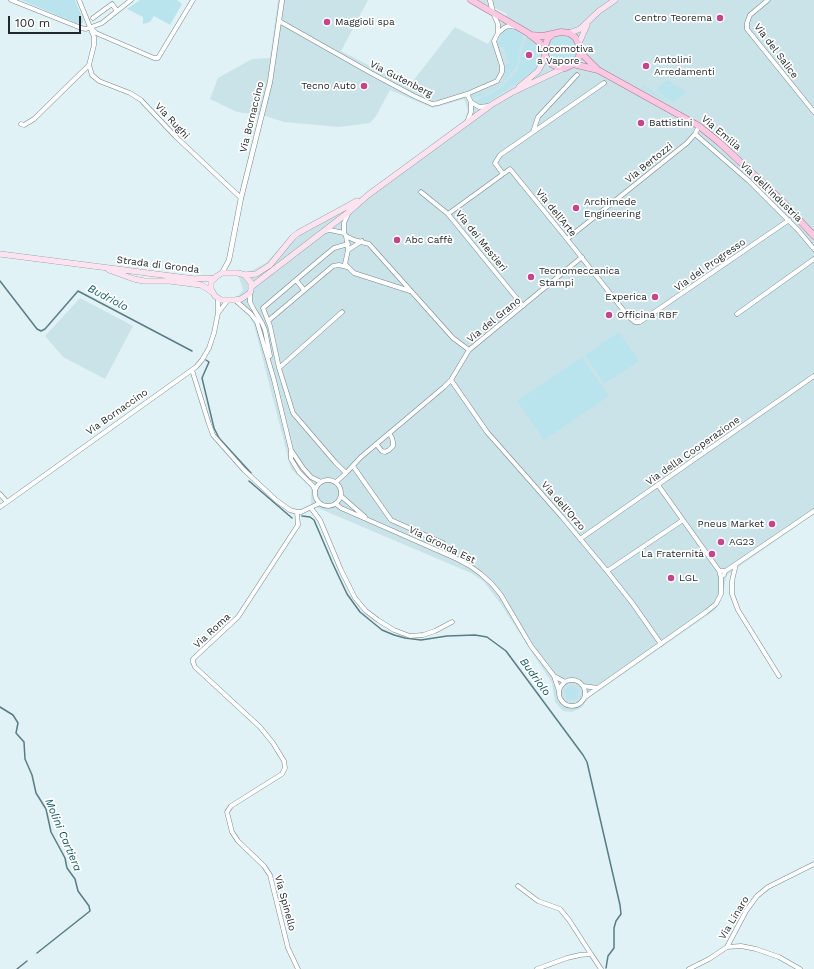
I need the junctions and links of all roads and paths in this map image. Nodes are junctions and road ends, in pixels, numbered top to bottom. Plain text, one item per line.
1 (11, 0) edge
2 (80, 0) edge
3 (116, 0) edge
4 (131, 0) edge
5 (193, 0) edge
6 (282, 0) edge
7 (471, 0) edge
8 (490, 0) edge
9 (615, 0) edge
10 (768, 0) edge
11 (112, 4) junction
12 (118, 11) junction
13 (493, 13) junction
14 (93, 18) dead end
15 (279, 21) junction
16 (588, 23) junction
17 (517, 27) junction
18 (91, 28) junction
19 (569, 33) junction
20 (498, 34) junction
21 (530, 35) junction
22 (552, 35) junction
23 (579, 43) junction
24 (545, 52) junction
25 (580, 52) junction
26 (573, 64) junction
27 (89, 65) junction
28 (565, 68) junction
29 (598, 70) junction
30 (577, 76) dead end
31 (604, 83) dead end
32 (513, 92) junction
33 (467, 94) junction
34 (470, 102) junction
35 (491, 106) junction
36 (814, 112) edge
37 (21, 124) dead end
38 (465, 124) junction
39 (699, 126) junction
40 (533, 133) junction
41 (695, 134) junction
42 (503, 174) junction
43 (754, 175) junction
44 (749, 181) junction
45 (421, 192) dead end
46 (368, 195) junction
47 (241, 198) junction
48 (350, 211) junction
49 (448, 214) junction
50 (789, 220) junction
51 (808, 229) junction
52 (323, 231) junction
53 (814, 232) edge
54 (345, 234) junction
55 (814, 236) edge
56 (567, 239) junction
57 (362, 241) junction
58 (348, 244) junction
59 (814, 249) edge
60 (348, 250) junction
61 (0, 254) edge
62 (582, 257) junction
63 (814, 259) edge
64 (229, 260) junction
65 (99, 267) junction
66 (347, 267) junction
67 (222, 273) junction
68 (235, 273) junction
69 (245, 275) junction
70 (214, 278) junction
71 (296, 280) junction
72 (251, 290) junction
73 (304, 290) junction
74 (410, 291) junction
75 (213, 293) junction
76 (218, 298) junction
77 (228, 300) junction
78 (235, 300) junction
79 (523, 306) junction
80 (342, 312) dead end
81 (218, 313) junction
82 (737, 314) dead end
83 (268, 321) junction
84 (640, 322) joint
85 (469, 350) junction
86 (280, 368) junction
87 (192, 370) junction
88 (814, 376) edge
89 (274, 380) junction
90 (451, 380) junction
91 (389, 433) junction
92 (376, 444) junction
93 (291, 450) junction
94 (353, 466) junction
95 (346, 473) junction
96 (321, 482) junction
97 (336, 482) junction
98 (658, 485) junction
99 (340, 487) junction
100 (315, 490) junction
101 (0, 494) edge
102 (341, 496) junction
103 (7, 502) junction
104 (320, 503) junction
105 (336, 504) junction
106 (0, 507) edge
107 (311, 508) junction
108 (814, 511) edge
109 (297, 512) junction
110 (368, 520) junction
111 (683, 520) junction
112 (580, 539) junction
113 (443, 543) dead end
114 (736, 564) junction
115 (607, 571) junction
116 (722, 573) junction
117 (452, 622) dead end
118 (661, 644) junction
119 (554, 676) junction
120 (779, 676) dead end
121 (565, 682) junction
122 (583, 686) junction
123 (598, 688) junction
124 (559, 691) junction
125 (585, 697) junction
126 (273, 744) joint
127 (814, 864) edge
128 (518, 886) dead end
129 (727, 947) junction
130 (591, 954) junction
131 (298, 969) edge
132 (537, 969) edge
133 (601, 969) edge
134 (689, 969) edge
135 (800, 969) edge

1 - 18 street
2 - 18 street
3 - 11 street
4 - 12 street
5 - 18 street
6 - 15 street, Via Bornaccino
7 - 13 main road
8 - 13 street
9 - 16 main road
10 - 36 street, Via del Salice
11 - 12 street
11 - 14 street
12 - 18 street
13 - 17 main road
13 - 20 street, Via Gutenberg
15 - 33 street, Via Gutenberg
15 - 47 street, Via Bornaccino
16 - 19 main road
16 - 23 main road
17 - 20 street
17 - 21 main road
18 - 27 street
19 - 22 main road
19 - 23 main road
20 - 33 street, Via Gutenberg
21 - 22 main road
21 - 24 main road
22 - 24 main road
23 - 25 main road
24 - 28 main road
24 - 32 main road
25 - 26 main road
25 - 29 main road, Via Emilia
26 - 28 main road
26 - 29 main road, Via Emilia
27 - 37 street
27 - 47 street, Via Rughi
28 - 32 main road
29 - 39 main road, Via Emilia
30 - 40 street
31 - 40 street
32 - 35 main road
33 - 34 street
34 - 35 street
34 - 38 street
35 - 38 main road
38 - 46 main road
39 - 41 street, Via Bertozzi
39 - 43 main road, Via Emilia
40 - 42 street
41 - 44 street, Via dell'Industria
41 - 56 street, Via Bertozzi
42 - 49 street
42 - 56 street, Via dell'Arte
43 - 44 street
43 - 51 main road, Via Emilia
44 - 50 street, Via dell'Industria
45 - 49 street, Via dei Mestieri
46 - 48 main road
46 - 69 main road
47 - 64 street, Via Bornaccino
48 - 52 main road
48 - 54 street
49 - 79 street, Via dei Mestieri
50 - 59 street, Via dell'Industria
50 - 84 street, Via del Progresso
51 - 53 street
51 - 55 main road, Via Emilia
52 - 54 street
52 - 72 main road
54 - 57 street
54 - 58 street
56 - 62 street, Via dell'Arte
57 - 60 street
57 - 74 street
58 - 60 street
58 - 71 street
60 - 66 street
61 - 65 main road, Strada di Gronda
62 - 79 street, Via del Grano
62 - 84 street, Via dell'Arte
63 - 82 street
64 - 67 street, Via Bornaccino
64 - 68 street
65 - 70 main road, Strada di Gronda
65 - 75 main road, Strada di Gronda
66 - 73 street
66 - 74 street
67 - 68 main road
67 - 70 main road
68 - 69 main road
69 - 72 main road
70 - 75 main road
71 - 73 street
71 - 83 street
72 - 78 main road
72 - 89 street
73 - 83 street
74 - 85 street
75 - 76 main road
76 - 77 main road
76 - 81 street, Via Bornaccino
77 - 78 main road
77 - 81 street, Via Bornaccino
78 - 89 street
79 - 85 street, Via del Grano
80 - 86 street
81 - 87 street, Via Bornaccino
83 - 86 street
85 - 90 street, Via del Grano
86 - 95 street
87 - 103 street, Via Bornaccino
87 - 109 street
88 - 98 street, Via della Cooperazione
89 - 93 street
90 - 91 street, Via del Grano
90 - 112 street, Via dell'Orzo
91 - 92 street, Via del Grano
91 - 92 street
92 - 94 street, Via del Grano
93 - 96 street
93 - 100 street
94 - 95 street, Via del Grano
94 - 113 street
95 - 97 street, Via del Grano
95 - 99 street
96 - 97 street
96 - 100 street
97 - 99 street
98 - 111 street
98 - 112 street, Via della Cooperazione
99 - 102 street
100 - 104 street
101 - 103 street
102 - 105 street
102 - 110 street, Via Gronda Est
103 - 106 street, Via Bornaccino
104 - 105 street, Via Gronda Est
104 - 107 street
105 - 110 street, Via Gronda Est
107 - 109 street
107 - 117 street
108 - 114 street
109 - 126 street, Via Roma
110 - 119 street, Via Gronda Est
111 - 115 street
111 - 116 street
112 - 115 street, Via dell'Orzo
114 - 116 street
114 - 120 street
115 - 118 street, Via dell'Orzo
116 - 118 street, Via Gronda Est
118 - 123 street, Via Gronda Est
119 - 121 street, Via Gronda Est
119 - 124 street, Via Gronda Est
121 - 122 street, Via Gronda Est
121 - 124 street
122 - 123 street, Via Gronda Est
122 - 125 street
123 - 125 street, Via Gronda Est
124 - 125 street, Via Gronda Est
126 - 131 street, Via Spinello
127 - 129 street, Via Linaro
128 - 130 street
129 - 134 street, Via Linaro
129 - 135 street
130 - 132 street
130 - 133 street

